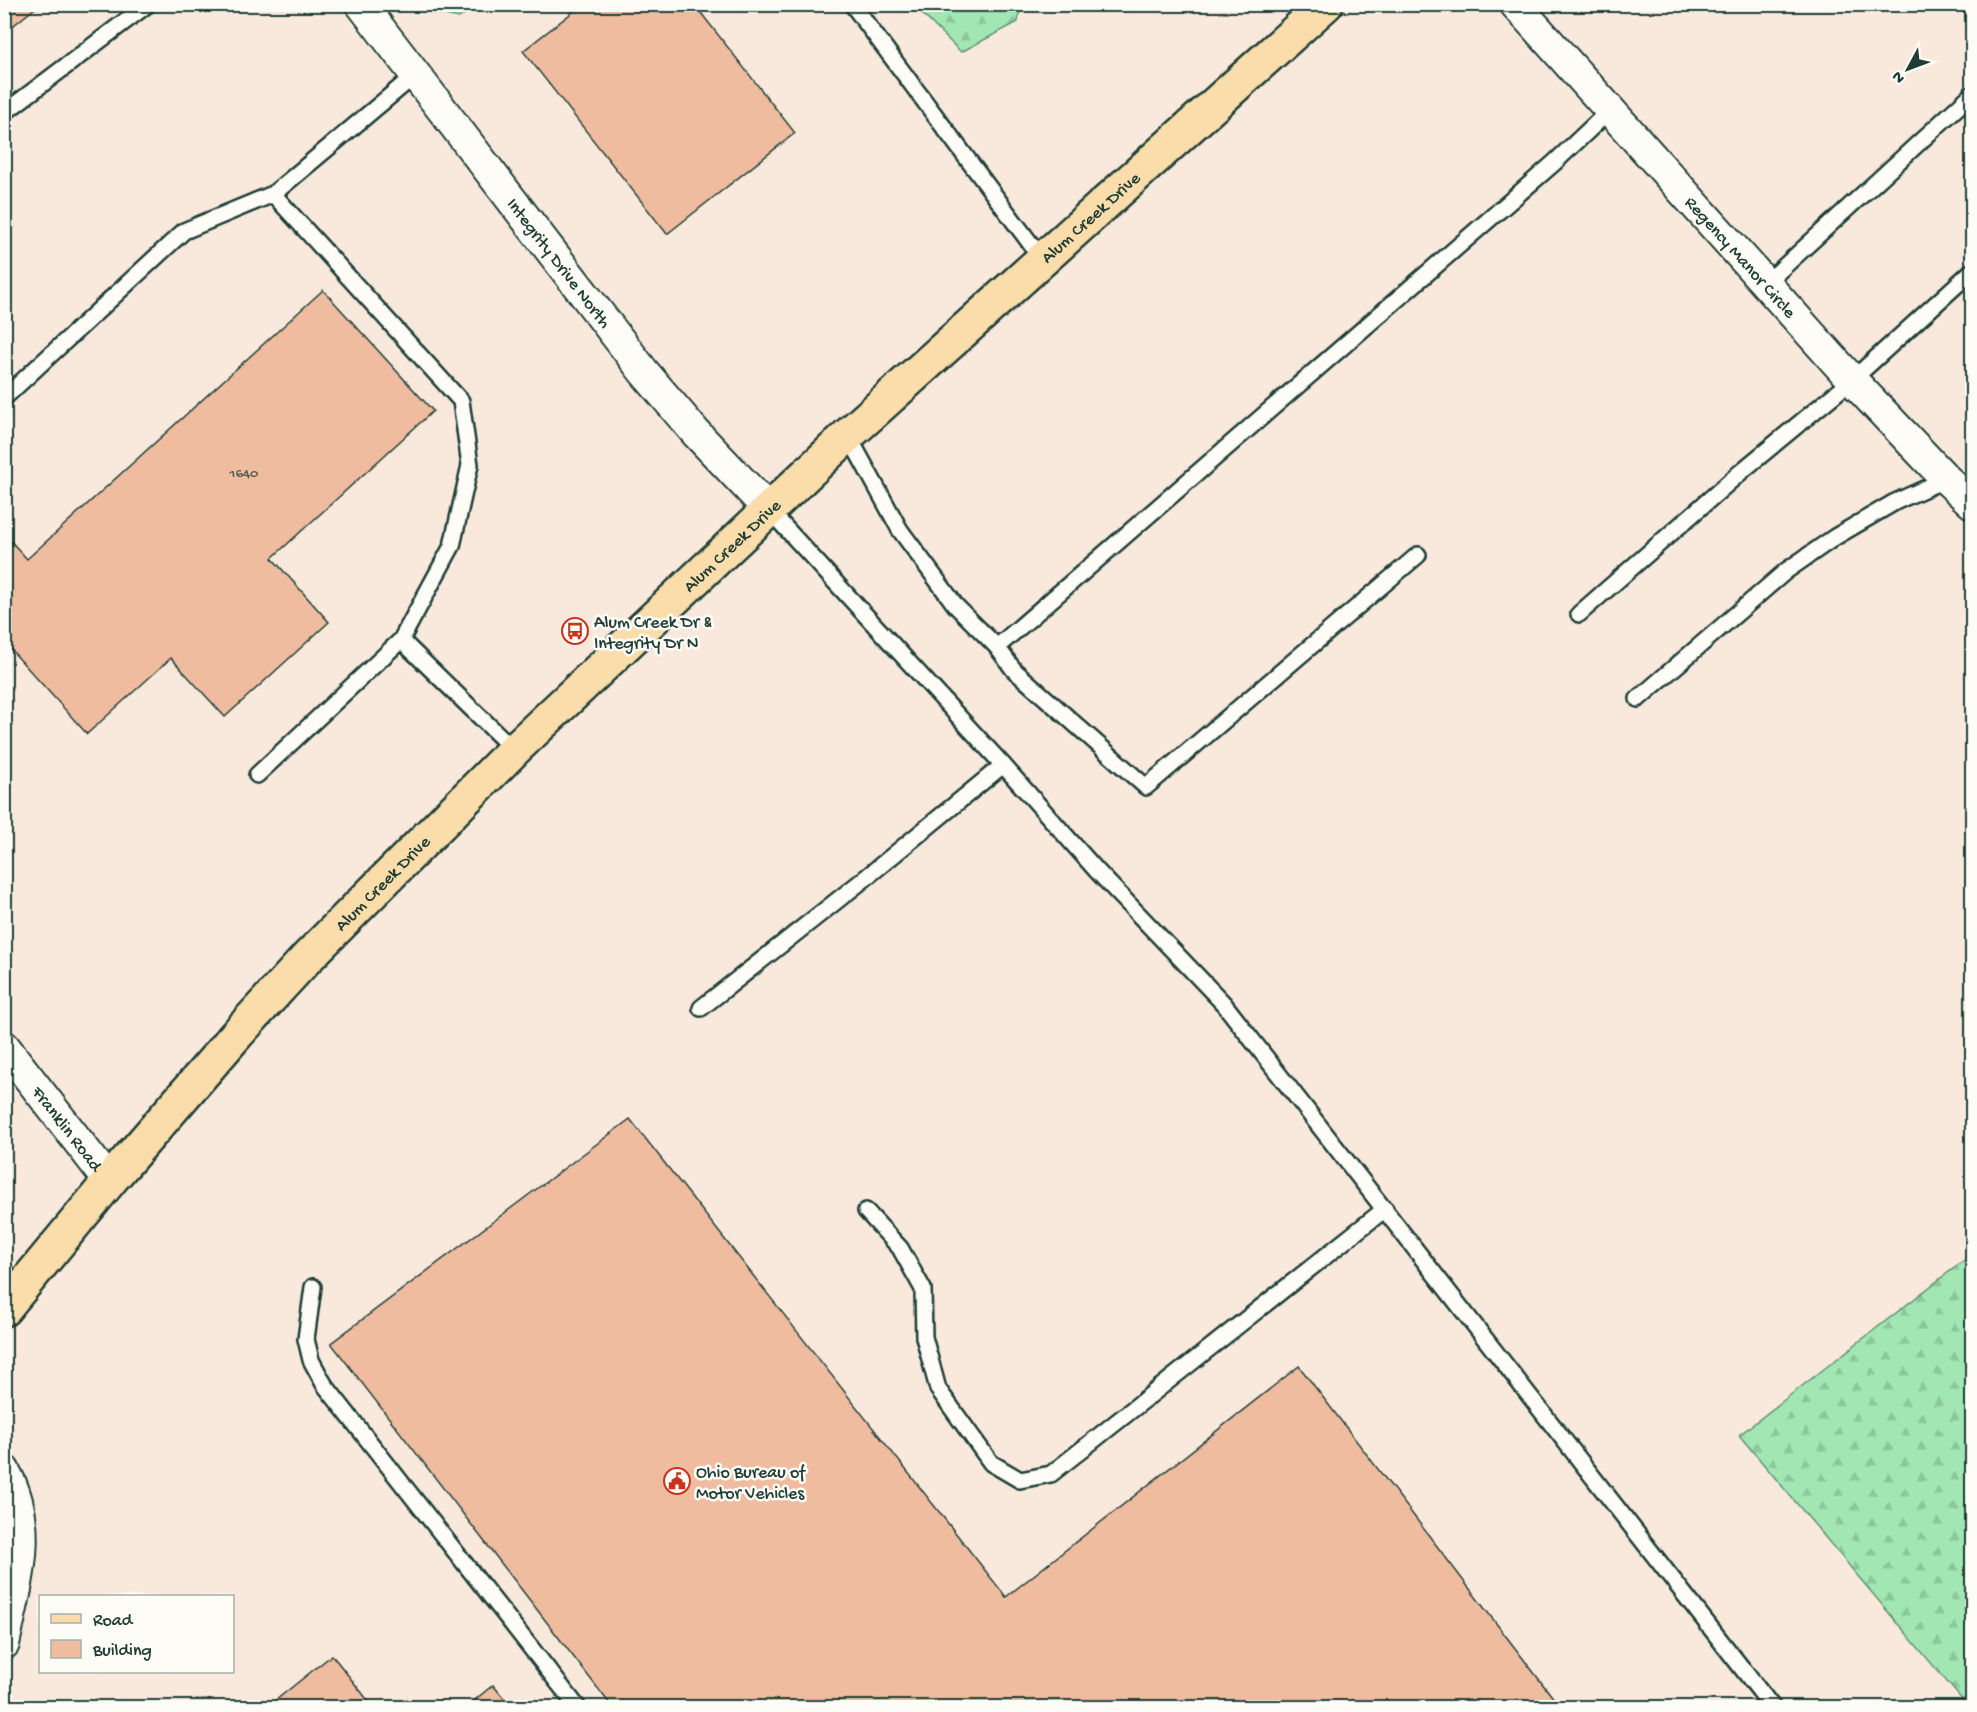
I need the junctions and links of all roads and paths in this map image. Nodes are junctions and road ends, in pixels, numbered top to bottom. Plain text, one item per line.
1 (148, 4) edge
2 (361, 4) edge
3 (852, 4) edge
4 (1326, 4) edge
5 (1515, 4) edge
6 (416, 75) junction
7 (1972, 94) edge
8 (1610, 110) junction
9 (4, 112) edge
10 (273, 194) junction
11 (1042, 259) junction
12 (1972, 271) edge
13 (1765, 284) junction
14 (1852, 380) junction
15 (4, 398) edge
16 (848, 435) junction
17 (1946, 479) junction
18 (1972, 503) edge
19 (769, 510) junction
20 (1418, 555) dead end
21 (1579, 614) dead end
22 (401, 640) junction
23 (997, 647) junction
24 (1638, 699) dead end
25 (514, 750) junction
26 (1003, 765) junction
27 (257, 775) dead end
28 (701, 1008) dead end
29 (4, 1046) edge
30 (109, 1181) junction
31 (1385, 1209) junction
32 (866, 1211) dead end
33 (313, 1287) dead end
34 (4, 1309) edge
35 (4, 1470) edge
36 (4, 1644) edge
37 (578, 1707) edge
38 (1773, 1707) edge

1 - 9 lane
2 - 6 street, Integrity Drive North
3 - 11 lane
4 - 11 main road, Alum Creek Drive
5 - 8 street, Regency Manor Circle
6 - 10 lane
6 - 19 street, Integrity Drive North
7 - 13 lane
8 - 13 street, Regency Manor Circle
8 - 23 lane
10 - 15 lane
10 - 22 lane
11 - 16 main road, Alum Creek Drive
12 - 14 lane
13 - 14 street, Regency Manor Circle
14 - 17 street, Regency Manor Circle
14 - 21 lane
16 - 19 main road, Alum Creek Drive
16 - 23 lane
17 - 18 street, Regency Manor Circle
17 - 24 lane
19 - 25 main road, Alum Creek Drive
19 - 26 lane
20 - 23 lane
22 - 25 lane
22 - 27 lane
25 - 30 main road, Alum Creek Drive
26 - 28 lane
26 - 31 lane
29 - 30 street, Franklin Road
30 - 34 main road, Alum Creek Drive
31 - 32 lane
31 - 38 lane
33 - 37 lane
35 - 36 street

